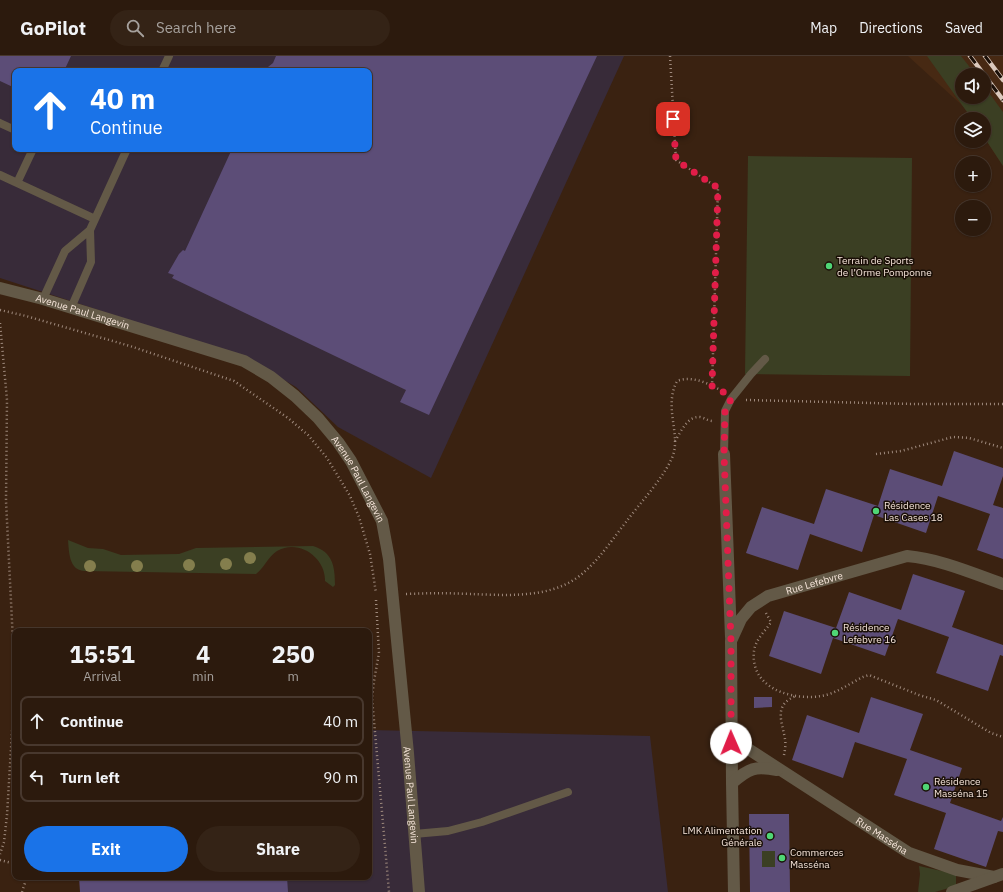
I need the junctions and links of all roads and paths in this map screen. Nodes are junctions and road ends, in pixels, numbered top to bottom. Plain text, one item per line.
1 (169, 56) edge
2 (670, 56) edge
3 (163, 68) edge
4 (0, 123) edge
5 (12, 129) edge
6 (32, 152) edge
7 (126, 152) edge
8 (0, 175) edge
9 (17, 183) junction
10 (95, 219) junction
11 (90, 230) junction
12 (0, 288) edge
13 (43, 300) junction
14 (71, 308) junction
15 (0, 310) edge
16 (0, 322) edge
17 (765, 359) dead end
18 (712, 386) junction
19 (731, 399) junction
20 (1003, 404) edge
21 (725, 424) junction
22 (674, 442) junction
23 (1003, 448) edge
24 (724, 454) joint
25 (876, 454) dead end
26 (1003, 584) edge
27 (376, 594) junction
28 (392, 595) junction
29 (759, 602) junction
30 (12, 637) edge
31 (731, 641) junction
32 (796, 695) junction
33 (12, 726) edge
34 (731, 729) junction
35 (1003, 737) edge
36 (780, 770) junction
37 (732, 783) junction
38 (568, 792) dead end
39 (414, 834) junction
40 (0, 854) edge
41 (0, 860) edge
42 (12, 863) edge
43 (999, 876) edge
44 (26, 880) edge
45 (22, 892) edge
46 (389, 892) edge
47 (419, 892) edge
48 (734, 892) edge
49 (952, 892) edge

1 - 3 lane
2 - 18 path
4 - 5 lane
6 - 9 lane
7 - 10 lane
8 - 9 lane
9 - 10 lane
10 - 11 lane
11 - 13 lane
11 - 14 lane
12 - 13 street, Avenue Paul Langevin
13 - 14 street, Avenue Paul Langevin
14 - 28 street, Avenue Paul Langevin
15 - 27 path
16 - 30 path
17 - 19 lane
18 - 19 path
18 - 22 path
19 - 20 path
19 - 21 lane
21 - 22 path
21 - 24 lane
22 - 28 path
23 - 25 path
24 - 31 street
26 - 29 street, Rue Lefebvre
27 - 28 path
27 - 46 path
28 - 39 street, Avenue Paul Langevin
29 - 31 street, Rue Lefebvre
29 - 32 path
31 - 34 street, Rue Lefebvre
32 - 35 path
32 - 36 path
33 - 40 path
34 - 36 street, Rue Masséna
34 - 37 street
36 - 37 street, Rue Masséna
36 - 43 street, Rue Masséna
37 - 48 street
38 - 39 lane
39 - 47 street, Avenue Paul Langevin
41 - 42 path
43 - 49 street, Rue Masséna
44 - 45 path

